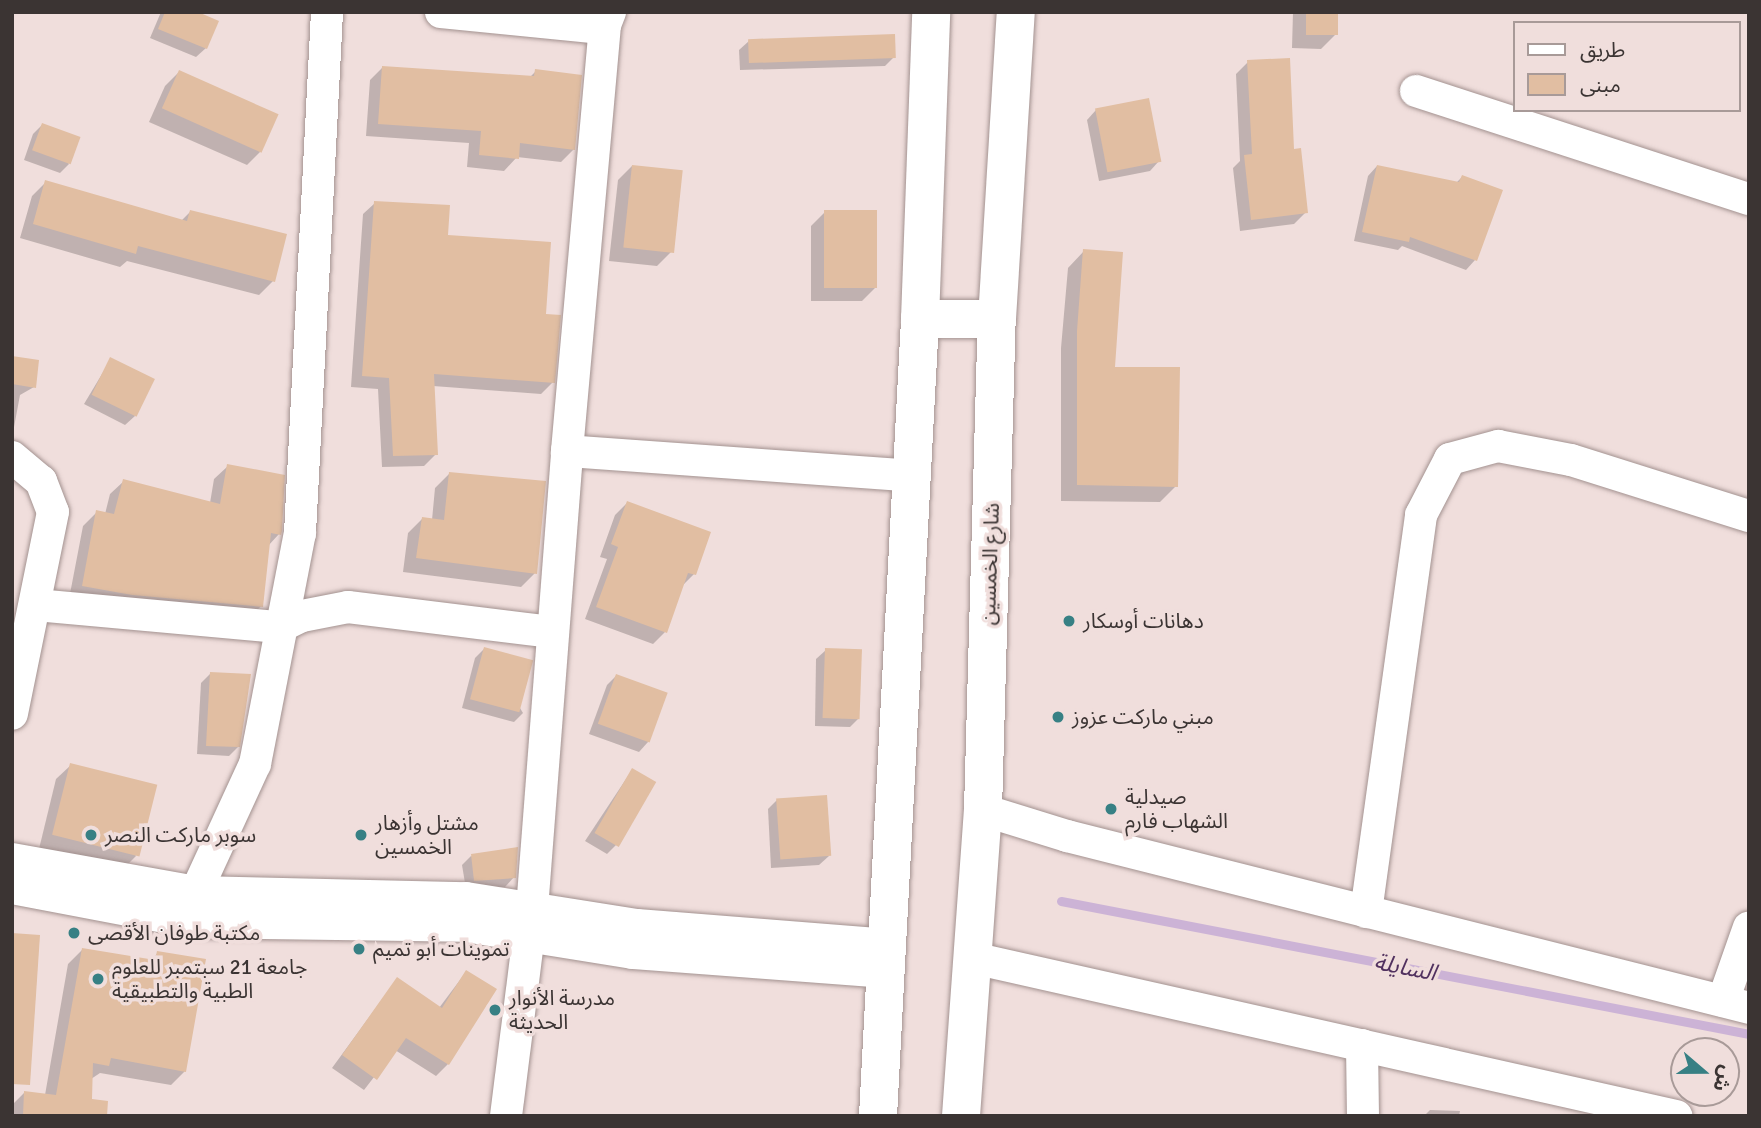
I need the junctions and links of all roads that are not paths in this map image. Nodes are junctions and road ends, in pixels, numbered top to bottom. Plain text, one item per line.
1 (327, 12) edge
2 (441, 12) edge
3 (931, 12) edge
4 (1017, 12) edge
5 (608, 19) edge
6 (1416, 91) dead end
7 (1749, 199) edge
8 (997, 319) junction
9 (920, 320) junction
10 (567, 451) junction
11 (12, 457) edge
12 (912, 476) junction
13 (1749, 516) edge
14 (36, 605) junction
15 (279, 626) junction
16 (551, 632) junction
17 (12, 714) edge
18 (983, 810) junction
19 (12, 859) edge
20 (12, 888) edge
21 (196, 892) junction
22 (1366, 912) junction
23 (530, 922) junction
24 (1749, 928) edge
25 (888, 958) junction
26 (973, 958) junction
27 (1736, 1004) edge
28 (1362, 1045) junction
29 (506, 1116) edge
30 (878, 1116) edge
31 (961, 1116) edge
32 (1363, 1116) edge
33 (1676, 1116) edge

1 - 15 street
2 - 5 street
3 - 9 main road
4 - 8 main road, شارع الخمسين
5 - 10 street
6 - 7 street
8 - 9 main road
8 - 18 main road, شارع الخمسين
9 - 12 main road
10 - 12 street
10 - 16 street
11 - 14 street
12 - 25 main road
13 - 22 street
14 - 15 street
14 - 17 street
15 - 16 street
15 - 21 street
16 - 23 street
18 - 22 street
18 - 26 main road, شارع الخمسين
19 - 21 street
20 - 23 street
21 - 23 street
22 - 27 street
23 - 25 street
23 - 29 street
24 - 27 street
25 - 30 main road
26 - 28 street
26 - 31 main road, شارع الخمسين
28 - 32 street
28 - 33 street

